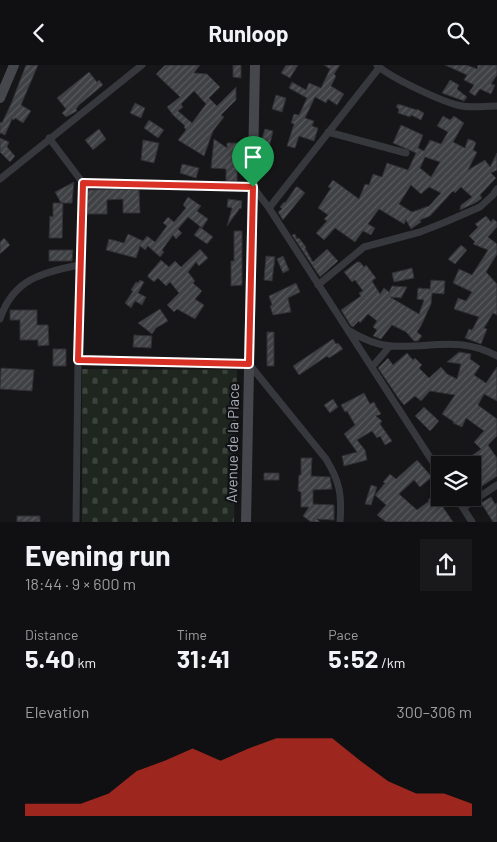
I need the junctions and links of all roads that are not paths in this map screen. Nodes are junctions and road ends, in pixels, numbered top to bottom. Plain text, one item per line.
1 (14, 65) edge
2 (142, 65) edge
3 (255, 65) edge
4 (378, 66) edge
5 (0, 98) edge
6 (497, 106) edge
7 (328, 132) junction
8 (49, 138) junction
9 (406, 153) dead end
10 (0, 179) edge
11 (83, 183) junction
12 (253, 187) junction
13 (497, 189) edge
14 (269, 208) junction
15 (80, 265) junction
16 (318, 285) junction
17 (0, 319) edge
18 (347, 329) junction
19 (390, 346) junction
20 (497, 356) edge
21 (78, 360) junction
22 (249, 364) junction
23 (372, 367) junction
24 (431, 459) edge
25 (497, 485) edge
26 (463, 508) joint
27 (76, 522) edge
28 (246, 522) edge
29 (340, 522) edge
30 (472, 522) edge

1 - 5 street
2 - 8 street
3 - 12 street, Avenue de la Place
4 - 6 street
4 - 7 street
7 - 9 street
7 - 14 street
8 - 10 street
8 - 11 street
11 - 12 street
11 - 15 street
12 - 14 street
12 - 22 street, Avenue de la Place
13 - 16 street
14 - 16 street
15 - 17 street
15 - 21 street
16 - 18 street
18 - 19 street
18 - 23 street
19 - 20 street
19 - 23 street
21 - 22 street
21 - 27 street
22 - 28 street, Avenue de la Place
22 - 29 street
23 - 24 street
25 - 26 street
26 - 30 street

